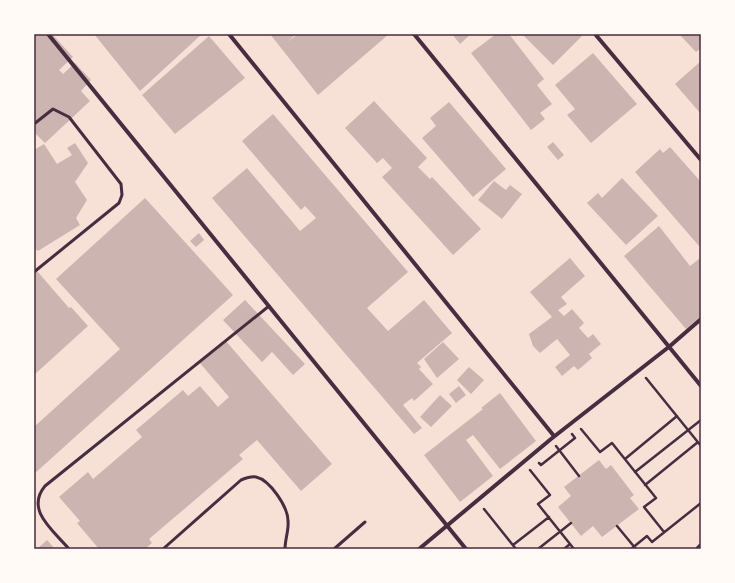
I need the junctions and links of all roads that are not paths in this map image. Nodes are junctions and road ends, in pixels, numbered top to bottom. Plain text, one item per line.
1 (48, 34) edge
2 (228, 34) edge
3 (414, 34) edge
4 (595, 34) edge
5 (34, 124) edge
6 (701, 160) edge
7 (34, 272) edge
8 (269, 306) junction
9 (701, 319) edge
10 (670, 346) junction
11 (701, 386) edge
12 (554, 436) junction
13 (365, 522) dead end
14 (447, 526) junction
15 (69, 549) edge
16 (163, 549) edge
17 (285, 549) edge
18 (334, 549) edge
19 (420, 549) edge
20 (466, 549) edge

1 - 8 street
2 - 12 street
3 - 10 street
4 - 6 street
5 - 7 lane
8 - 14 street
8 - 15 lane
9 - 10 street
10 - 11 street
10 - 12 street
12 - 14 street
13 - 18 lane
14 - 19 street
14 - 20 street
16 - 17 lane

